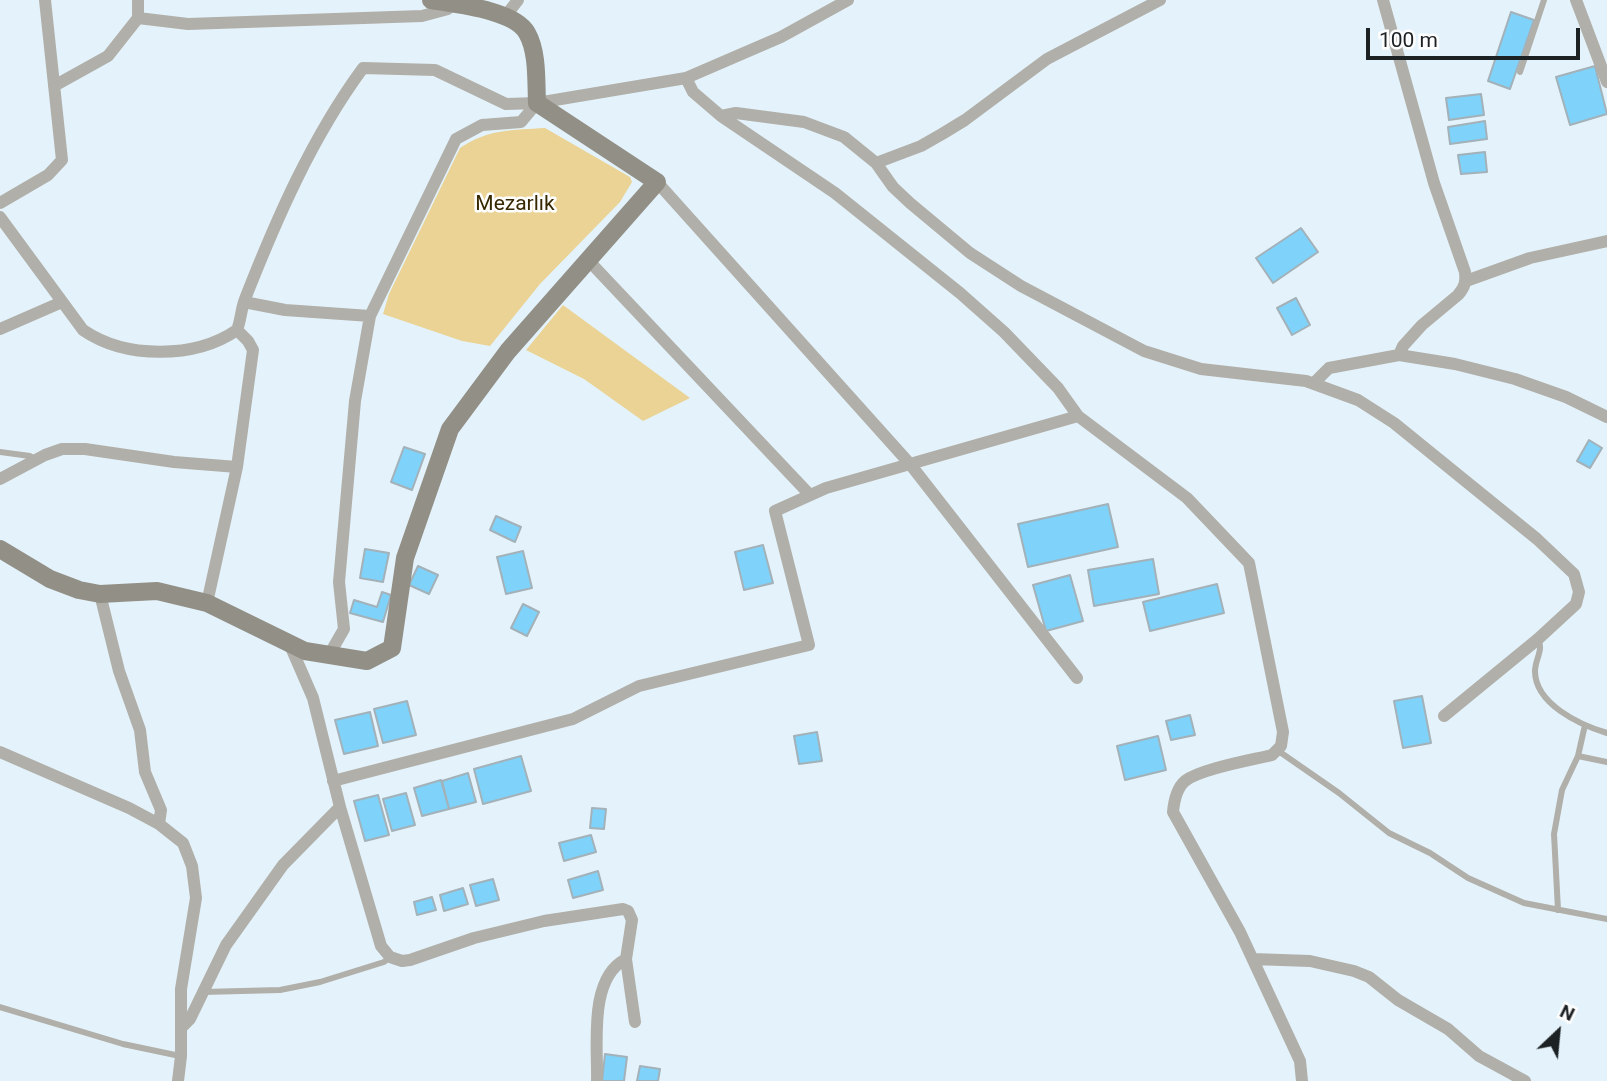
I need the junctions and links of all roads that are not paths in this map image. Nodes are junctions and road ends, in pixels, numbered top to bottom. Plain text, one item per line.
1 (45, 0) edge
2 (138, 0) edge
3 (431, 0) edge
4 (518, 0) edge
5 (848, 0) edge
6 (1160, 0) edge
7 (1370, 0) edge
8 (1544, 0) edge
9 (1576, 0) edge
10 (1384, 1) edge
11 (451, 2) junction
12 (138, 18) junction
13 (504, 18) junction
14 (1520, 72) dead end
15 (687, 78) junction
16 (1607, 82) edge
17 (54, 86) junction
18 (537, 103) junction
19 (721, 116) junction
20 (876, 163) junction
21 (657, 182) junction
22 (0, 202) edge
23 (0, 217) edge
24 (1607, 241) edge
25 (589, 261) junction
26 (1466, 281) junction
27 (62, 302) junction
28 (244, 302) junction
29 (370, 316) junction
30 (0, 329) edge
31 (237, 330) junction
32 (1399, 355) junction
33 (1314, 383) junction
34 (1078, 416) junction
35 (1607, 417) edge
36 (0, 452) edge
37 (37, 460) junction
38 (910, 464) junction
39 (237, 467) junction
40 (0, 479) edge
41 (810, 495) junction
42 (0, 549) edge
43 (100, 594) junction
44 (208, 603) junction
45 (1538, 639) junction
46 (290, 645) junction
47 (329, 655) junction
48 (1077, 678) dead end
49 (1444, 716) dead end
50 (1585, 725) junction
51 (1607, 733) edge
52 (1277, 750) junction
53 (0, 752) edge
54 (1578, 756) junction
55 (1607, 762) edge
56 (333, 781) junction
57 (340, 807) junction
58 (159, 824) junction
59 (1558, 910) junction
60 (1607, 919) edge
61 (390, 957) junction
62 (626, 959) junction
63 (1253, 959) junction
64 (203, 992) junction
65 (0, 1007) edge
66 (635, 1022) dead end
67 (182, 1027) junction
68 (181, 1056) junction
69 (178, 1081) edge
70 (597, 1081) edge
71 (1301, 1081) edge
72 (1525, 1081) edge

1 - 17 street
2 - 12 street
3 - 11 street
4 - 13 street
5 - 15 street
6 - 20 street
7 - 10 street
8 - 14 lane
9 - 16 street
10 - 26 street
11 - 12 street
11 - 13 street
12 - 17 street
13 - 18 street
15 - 18 street
15 - 19 street
17 - 22 street
18 - 21 street
18 - 28 street
18 - 29 street
19 - 20 street
19 - 34 street
20 - 33 street
21 - 25 street
21 - 38 street
23 - 27 street
24 - 26 street
25 - 41 street
25 - 47 street
26 - 32 street
27 - 30 street
27 - 31 street
28 - 29 street
28 - 31 street
29 - 47 street
31 - 39 street
32 - 33 street
32 - 35 street
33 - 45 street
34 - 38 street
34 - 52 street
36 - 37 lane
37 - 39 street
37 - 40 street
38 - 41 street
38 - 48 street
39 - 44 street
41 - 56 street
42 - 43 street
43 - 44 street
43 - 58 street
44 - 46 street
45 - 49 street
45 - 50 lane
46 - 47 street
46 - 56 street
50 - 51 lane
50 - 54 lane
52 - 59 lane
52 - 63 street
53 - 58 street
54 - 55 lane
54 - 59 lane
56 - 57 street
57 - 61 street
57 - 64 street
58 - 67 street
59 - 60 lane
61 - 62 street
61 - 64 lane
62 - 66 street
62 - 70 street
63 - 71 street
63 - 72 street
64 - 67 street
65 - 68 lane
67 - 68 street
68 - 69 street

